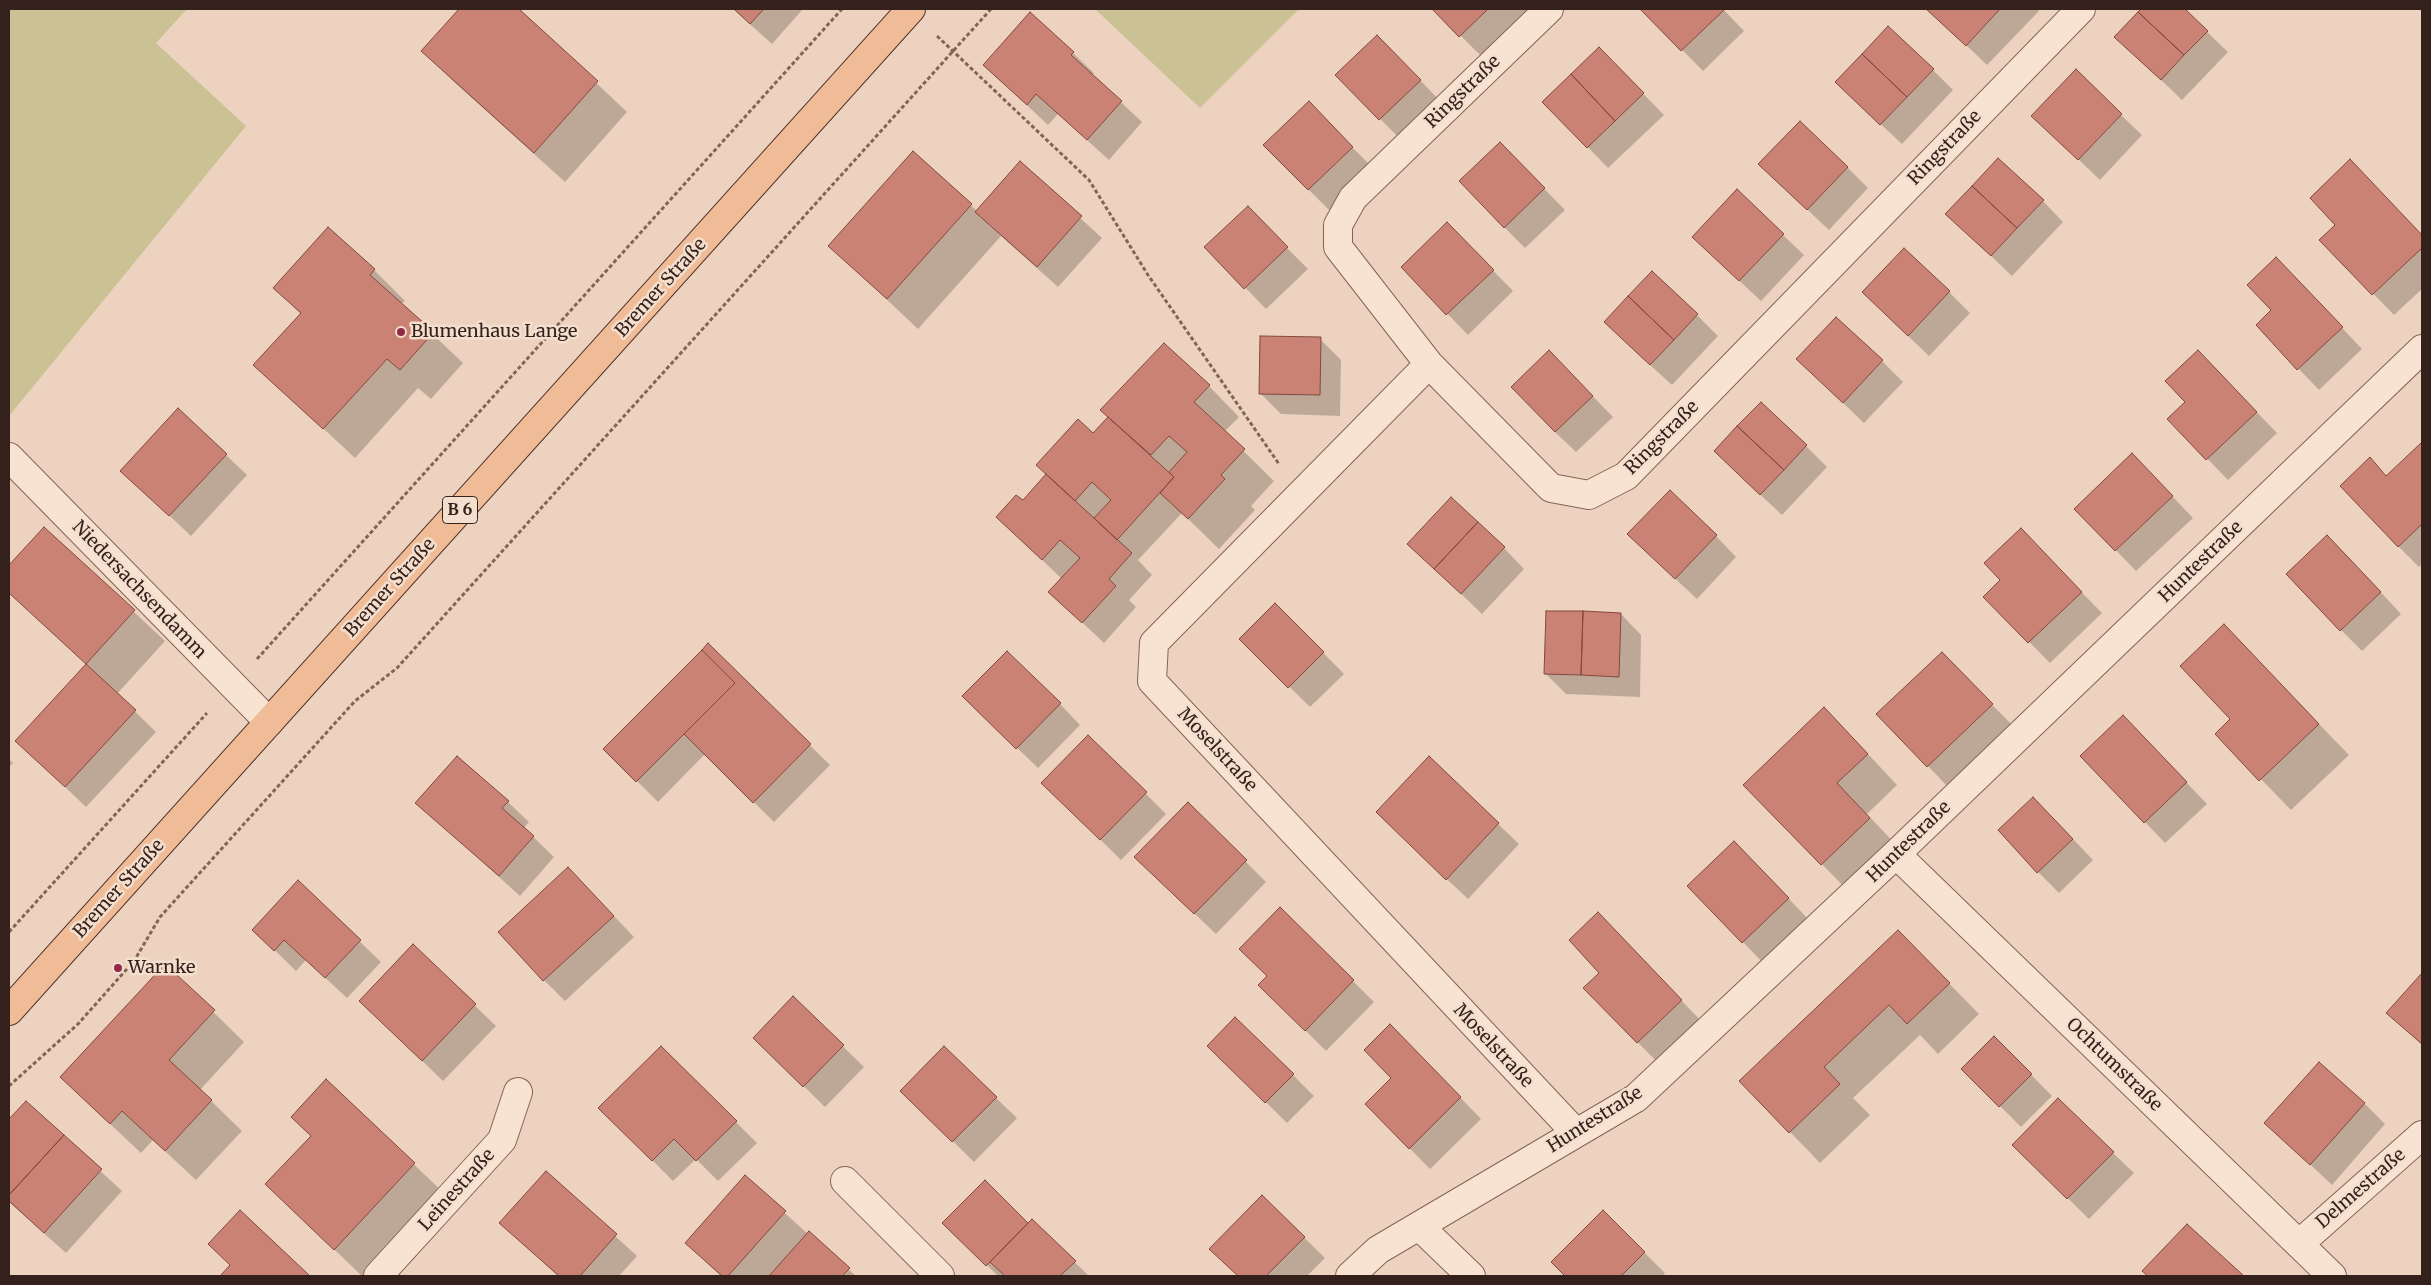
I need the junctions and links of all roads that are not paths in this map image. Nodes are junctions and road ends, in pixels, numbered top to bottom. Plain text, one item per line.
1 (910, 9) edge
2 (1548, 9) edge
3 (2081, 9) edge
4 (2422, 349) edge
5 (1429, 364) junction
6 (9, 457) edge
7 (269, 722) junction
8 (1896, 854) junction
9 (9, 1011) edge
10 (518, 1092) dead end
11 (1576, 1133) junction
12 (2422, 1135) edge
13 (845, 1181) dead end
14 (1419, 1226) junction
15 (2299, 1244) junction
16 (378, 1276) edge
17 (940, 1276) edge
18 (1350, 1276) edge
19 (1471, 1276) edge
20 (2332, 1276) edge

1 - 7 main road, Bremer Straße / B 6
2 - 5 street, Ringstraße
3 - 5 street, Ringstraße
4 - 8 street, Huntestraße
5 - 11 street, Moselstraße
6 - 7 street, Niedersachsendamm
7 - 9 main road, Bremer Straße / B 6
8 - 11 street, Huntestraße
8 - 15 street, Ochtumstraße
10 - 16 street, Leinestraße
11 - 14 street, Huntestraße
12 - 15 street, Delmestraße
13 - 17 street
14 - 18 street, Huntestraße
14 - 19 street
15 - 20 street, Ochtumstraße

